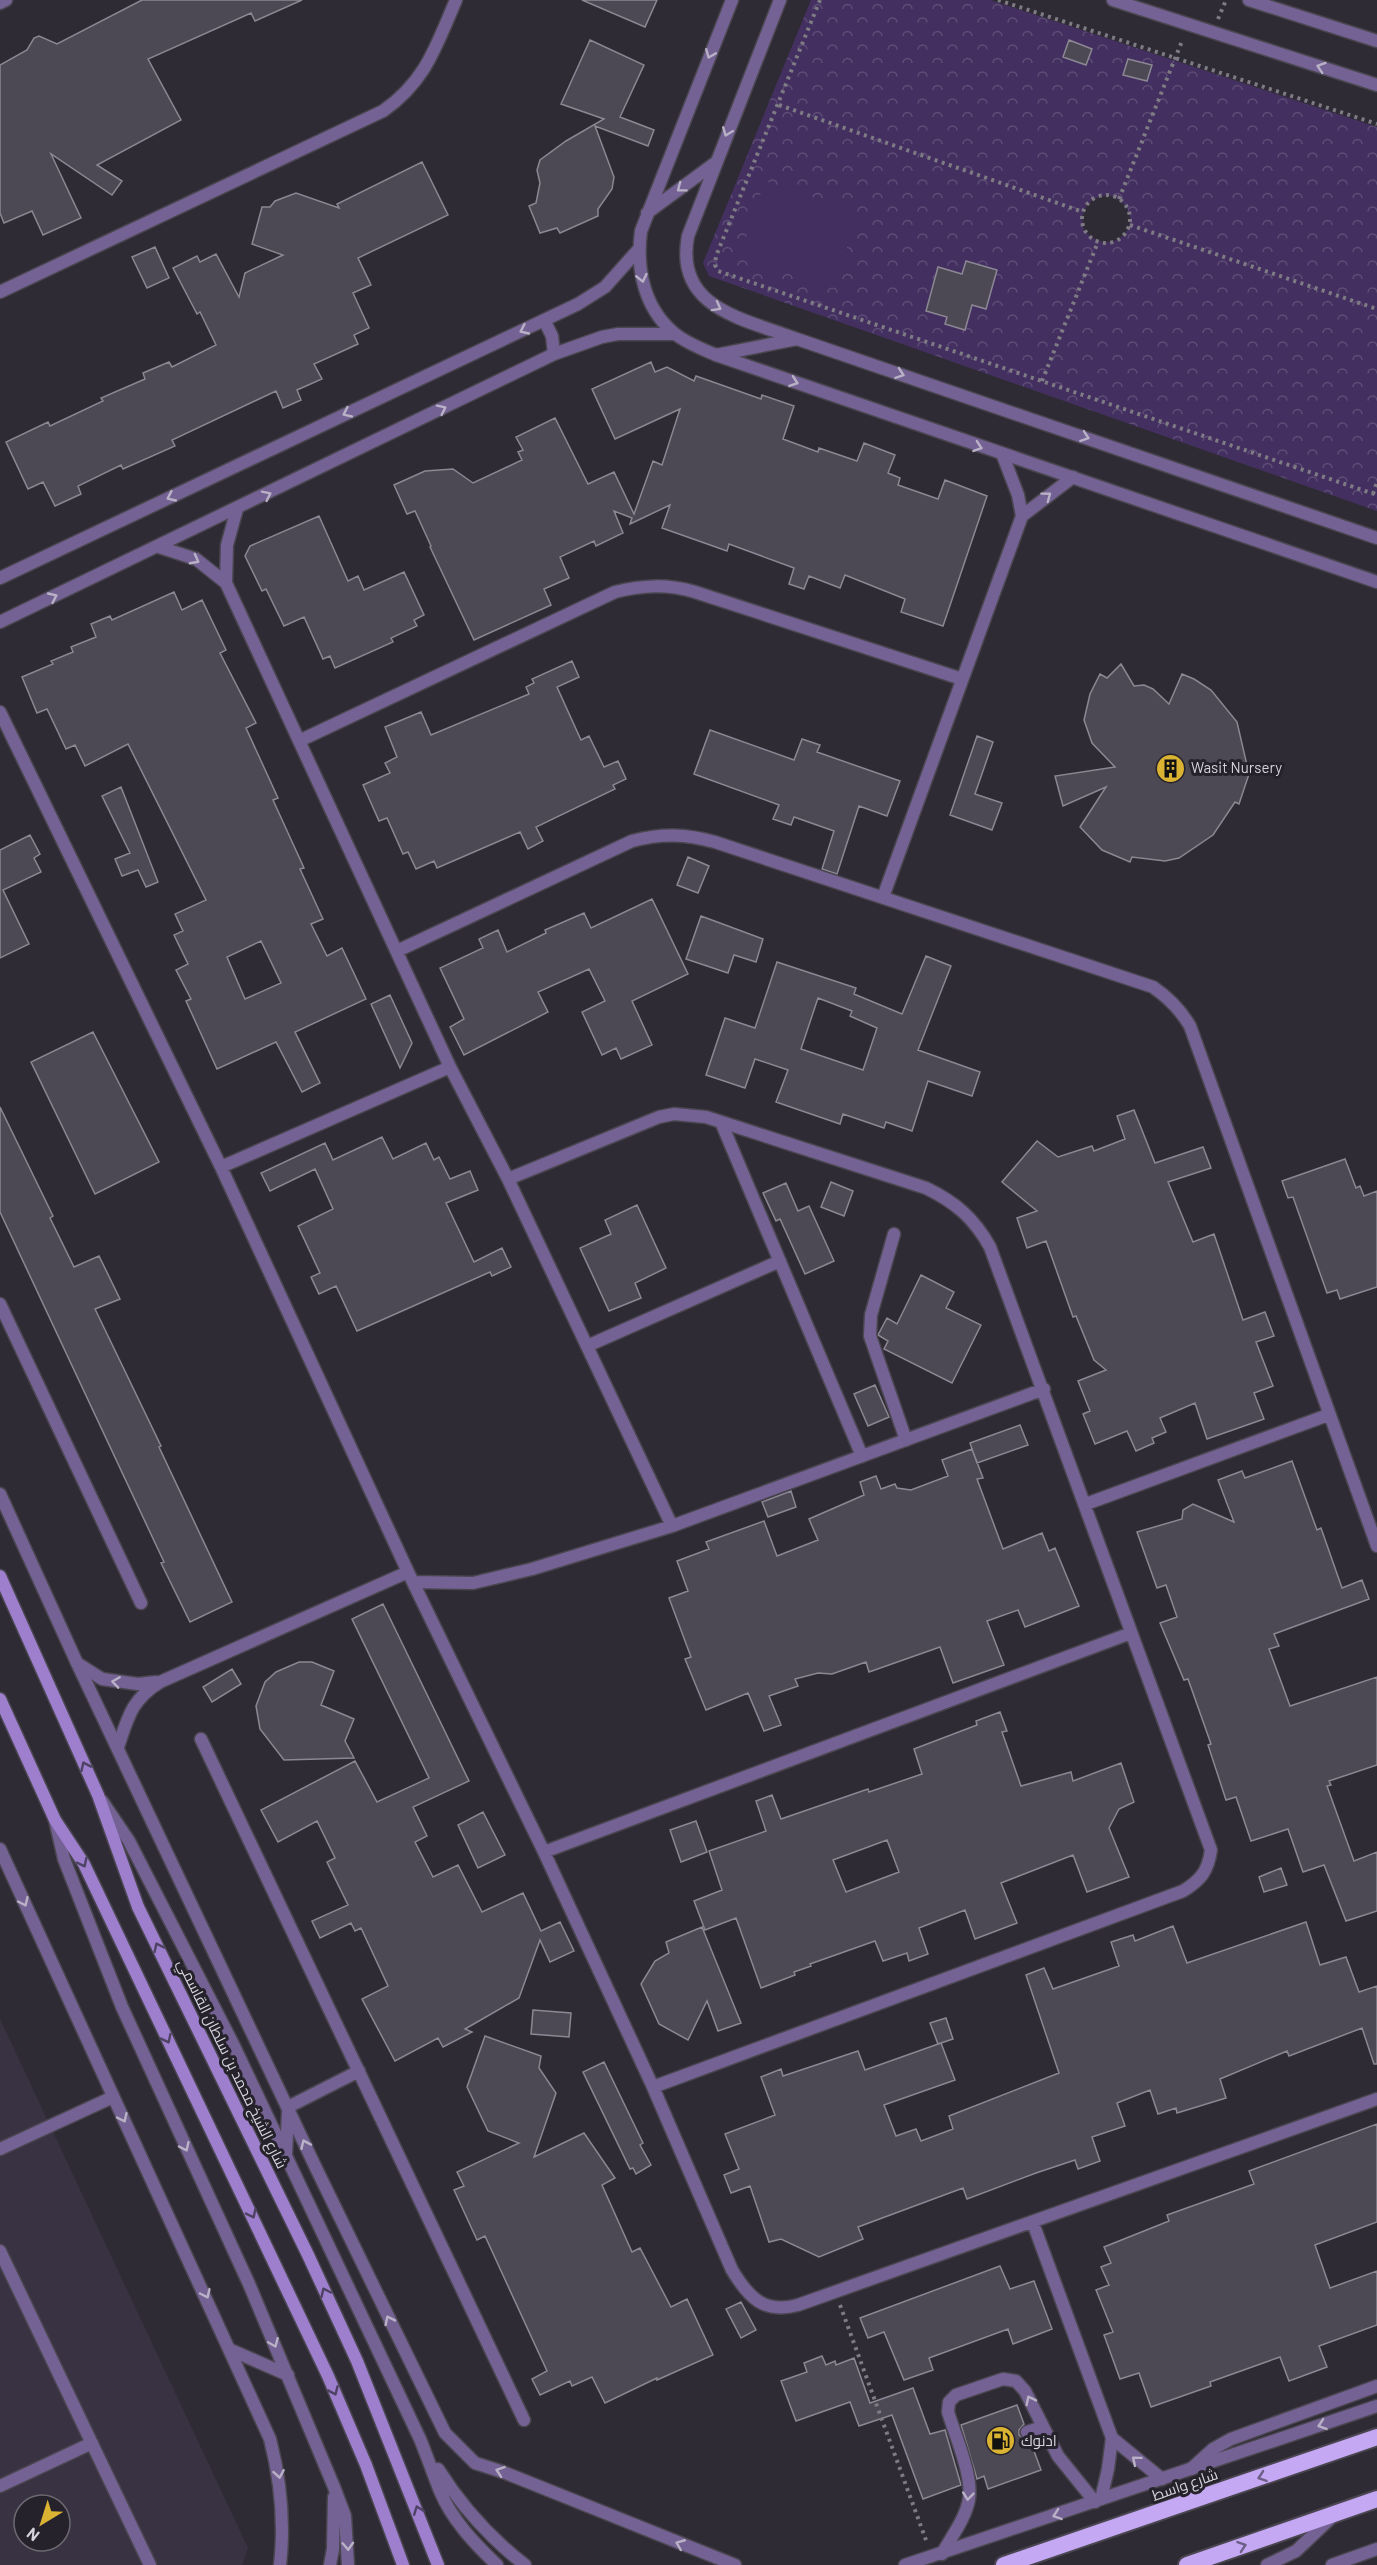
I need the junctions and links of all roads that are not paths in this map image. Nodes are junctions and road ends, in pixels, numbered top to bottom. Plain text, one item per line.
1 (6, 0) edge
2 (456, 0) edge
3 (732, 0) edge
4 (767, 0) edge
5 (780, 0) edge
6 (1113, 0) edge
7 (1249, 0) edge
8 (0, 3) edge
9 (771, 18) junction
10 (1377, 41) edge
11 (1377, 85) edge
12 (716, 162) junction
13 (647, 213) junction
14 (639, 250) junction
15 (0, 292) edge
16 (544, 320) junction
17 (675, 334) junction
18 (797, 339) junction
19 (554, 354) junction
20 (716, 355) junction
21 (1003, 456) junction
22 (1073, 477) junction
23 (237, 509) junction
24 (1022, 516) junction
25 (1377, 537) edge
26 (159, 547) junction
27 (0, 578) edge
28 (1377, 582) edge
29 (226, 583) junction
30 (0, 622) edge
31 (962, 679) junction
32 (0, 712) edge
33 (301, 740) junction
34 (884, 897) junction
35 (397, 951) junction
36 (450, 1067) junction
37 (721, 1122) junction
38 (221, 1167) junction
39 (508, 1179) junction
40 (894, 1234) dead end
41 (780, 1262) junction
42 (0, 1304) edge
43 (587, 1346) junction
44 (1044, 1389) junction
45 (1328, 1415) junction
46 (906, 1440) junction
47 (862, 1456) junction
48 (0, 1494) edge
49 (1086, 1504) junction
50 (672, 1526) junction
51 (1377, 1545) edge
52 (0, 1576) edge
53 (410, 1577) junction
54 (141, 1603) dead end
55 (1131, 1633) junction
56 (77, 1664) junction
57 (160, 1682) junction
58 (0, 1699) edge
59 (201, 1739) dead end
60 (118, 1748) junction
61 (98, 1795) junction
62 (55, 1820) junction
63 (0, 1849) edge
64 (544, 1852) junction
65 (359, 2071) junction
66 (653, 2087) junction
67 (113, 2097) junction
68 (1377, 2098) edge
69 (288, 2107) junction
70 (0, 2149) edge
71 (286, 2156) junction
72 (1033, 2223) junction
73 (0, 2250) edge
74 (231, 2350) junction
75 (288, 2375) junction
76 (1377, 2386) edge
77 (1377, 2406) edge
78 (524, 2420) dead end
79 (1042, 2427) junction
80 (1027, 2432) dead end
81 (1377, 2437) edge
82 (1112, 2438) junction
83 (420, 2439) junction
84 (92, 2443) junction
85 (974, 2450) dead end
86 (961, 2455) junction
87 (1191, 2470) junction
88 (1162, 2479) junction
89 (0, 2486) edge
90 (334, 2487) junction
91 (1377, 2499) edge
92 (1098, 2500) junction
93 (1334, 2514) junction
94 (1377, 2549) edge
95 (937, 2555) junction
96 (150, 2565) edge
97 (280, 2565) edge
98 (330, 2565) edge
99 (348, 2565) edge
100 (403, 2565) edge
101 (438, 2565) edge
102 (497, 2565) edge
103 (525, 2565) edge
104 (735, 2565) edge
105 (905, 2565) edge
106 (1004, 2565) edge
107 (1187, 2565) edge
108 (1267, 2565) edge
109 (1332, 2565) edge

1 - 8 street
2 - 15 street
3 -> 13 street
4 - 9 street
5 - 9 street
11 -> 6 street
7 - 10 street
9 -> 12 street
12 -> 13 street
12 -> 18 street
13 - 14 street
14 - 16 street
14 -> 17 street
16 - 19 street
16 -> 27 street
17 - 19 street
17 - 20 street
18 - 20 street
18 -> 25 street
23 -> 19 street
20 -> 21 street
21 - 22 street
21 - 24 street
24 -> 22 street
22 - 28 street
23 - 26 street
23 - 29 street
24 - 31 street
26 -> 29 street
30 -> 26 street
29 - 33 street
31 - 33 street
31 - 34 street
32 - 38 street
33 - 35 street
34 - 35 street
34 - 45 street
35 - 36 street
36 - 38 street
36 - 39 street
37 - 39 street
37 - 41 street
37 - 44 street
38 - 53 street
39 - 43 street
40 - 46 street
41 - 43 street
41 - 47 street
42 - 54 street
43 - 50 street
44 - 46 street
44 - 49 street
45 - 49 street
45 - 51 street
46 - 47 street
47 - 50 street
48 - 56 street
49 - 55 street
50 - 53 street
61 -> 52 main road, شارع الشيخ محمد بن سلطان القاسمي
53 - 57 street
53 - 64 street
55 - 64 street
55 - 66 street
57 -> 56 street
56 - 60 street
57 - 60 street
58 - 62 main road
59 - 65 street
60 - 69 street
61 - 71 street
101 -> 61 main road, شارع الشيخ محمد بن سلطان القاسمي
62 -> 75 street
62 -> 100 main road
63 -> 67 street
64 - 66 street
65 - 69 street
65 - 78 street
66 - 72 street
67 - 70 street
67 -> 74 street
68 - 72 street
69 - 71 street
104 -> 69 street
71 - 83 street
72 - 82 street
73 - 84 street
74 - 75 street
74 -> 97 street
75 - 90 street
76 - 87 street
77 -> 87 street
79 - 80 street
79 -> 86 street
79 - 92 street
81 -> 106 highway, شارع واسط
88 -> 82 street
82 - 92 street
83 - 102 street
83 - 103 street
84 - 89 street
84 - 96 street
85 - 86 street
86 -> 95 street
87 - 88 street
88 - 92 street
90 - 98 street
90 -> 99 street
91 - 93 highway
92 -> 95 street
107 -> 93 highway
93 - 108 street
94 - 109 street
95 - 105 street

